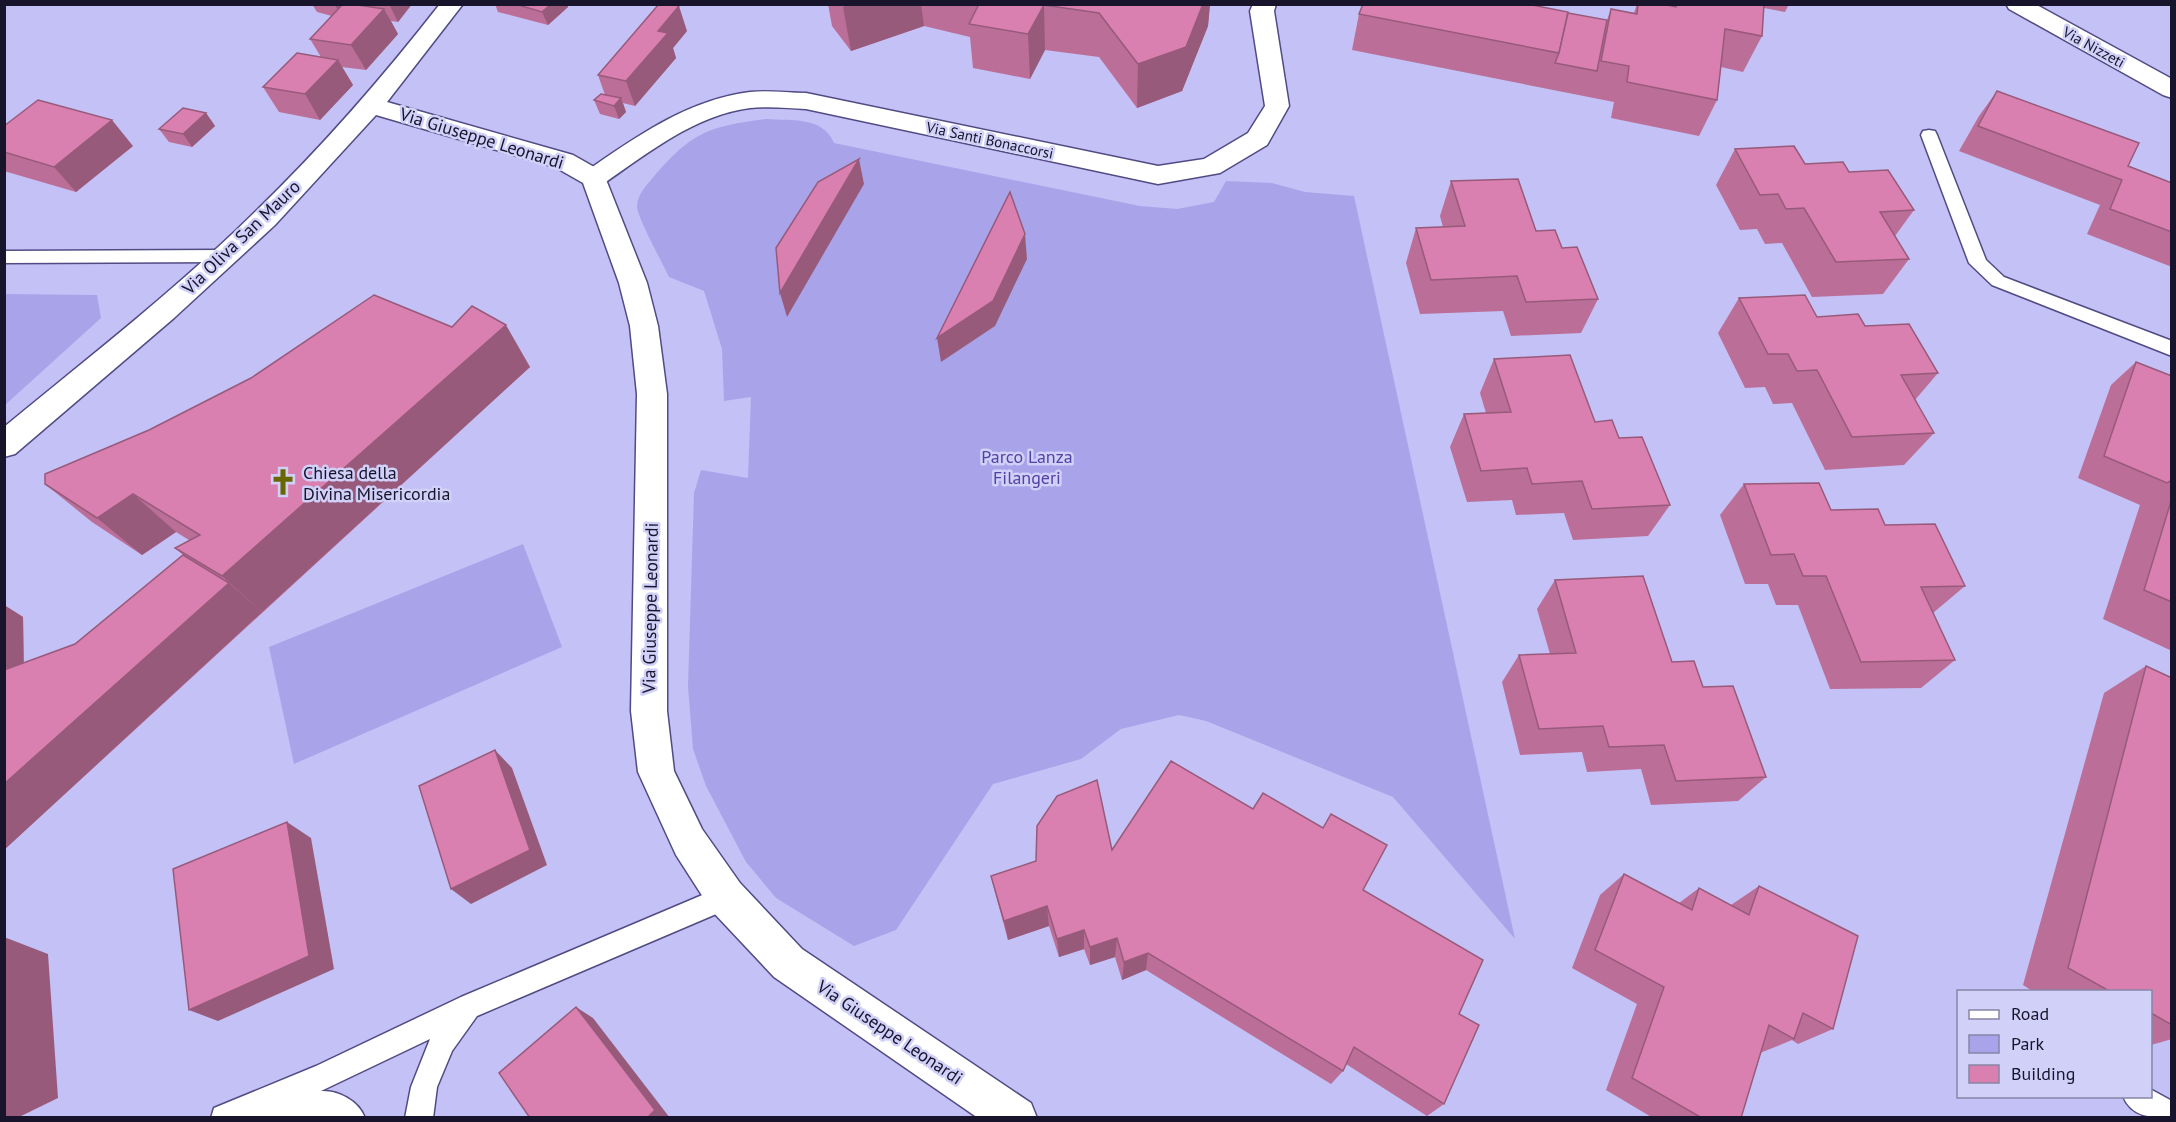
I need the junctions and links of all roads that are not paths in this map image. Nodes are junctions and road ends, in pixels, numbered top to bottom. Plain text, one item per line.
1 (452, 4) edge
2 (1265, 4) edge
3 (2017, 4) edge
4 (2172, 90) edge
5 (371, 105) junction
6 (1929, 135) dead end
7 (594, 178) junction
8 (223, 256) junction
9 (4, 257) edge
10 (2172, 350) edge
11 (4, 445) edge
12 (726, 897) junction
13 (470, 1006) junction
14 (2139, 1098) edge
15 (231, 1114) edge
16 (2172, 1117) edge
17 (352, 1118) edge
18 (419, 1118) edge
19 (1016, 1118) edge

1 - 5 street, Via Oliva San Mauro
2 - 7 street, Via Santi Bonaccorsi
3 - 4 street, Via Nizzeti
5 - 7 street, Via Giuseppe Leonardi
5 - 8 street, Via Oliva San Mauro
6 - 10 lane
7 - 12 street, Via Giuseppe Leonardi
8 - 9 lane
8 - 11 street, Via Oliva San Mauro
12 - 13 lane
12 - 19 street, Via Giuseppe Leonardi
13 - 15 lane
13 - 18 lane
14 - 16 lane
15 - 17 lane

